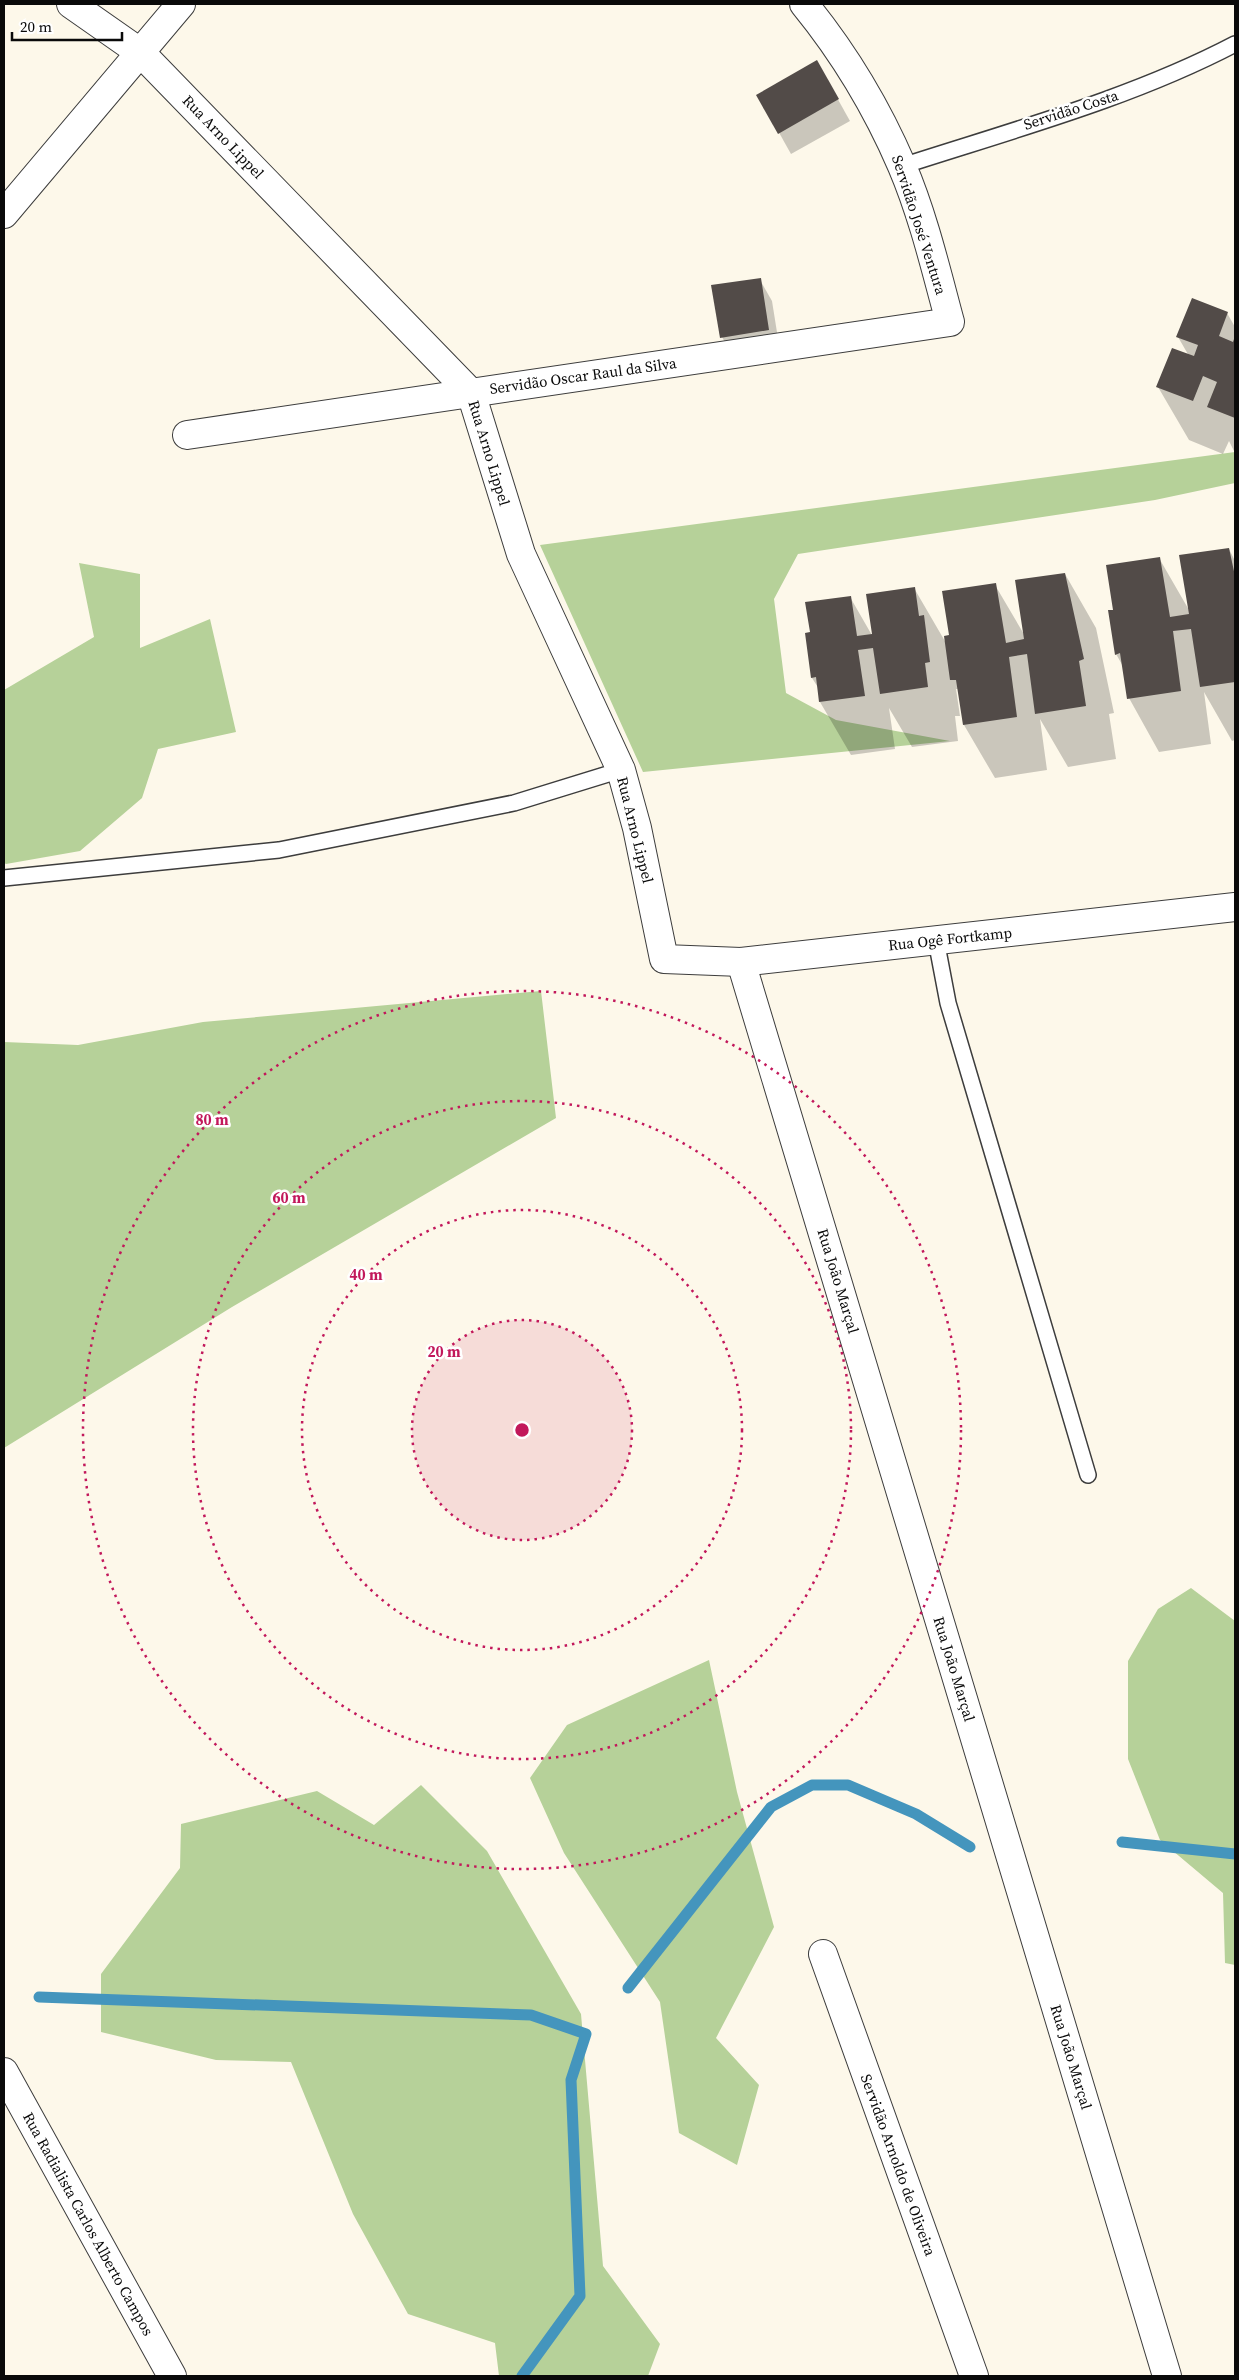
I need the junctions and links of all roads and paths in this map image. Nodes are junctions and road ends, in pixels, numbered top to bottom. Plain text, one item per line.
1 (70, 4) edge
2 (181, 4) edge
3 (804, 4) edge
4 (1235, 44) edge
5 (141, 53) junction
6 (902, 166) junction
7 (4, 214) edge
8 (950, 322) joint
9 (471, 393) junction
10 (187, 434) dead end
11 (620, 770) junction
12 (4, 878) edge
13 (1235, 908) edge
14 (936, 940) junction
15 (664, 959) joint
16 (741, 962) junction
17 (1088, 1475) dead end
18 (823, 1954) dead end
19 (4, 2072) edge
20 (172, 2376) edge
21 (974, 2376) edge
22 (1167, 2376) edge

1 - 5 street, Rua Arno Lippel
2 - 5 street
3 - 6 street, Servidão José Ventura
4 - 6 lane, Servidão Costa
5 - 7 street
5 - 9 street, Rua Arno Lippel
6 - 8 street, Servidão José Ventura
8 - 9 street, Servidão Oscar Raul da Silva
9 - 10 street, Servidão Oscar Raul da Silva
9 - 11 street, Rua Arno Lippel
11 - 12 lane
11 - 15 street, Rua Arno Lippel
13 - 14 street, Rua Ogê Fortkamp
14 - 16 street, Rua Ogê Fortkamp
14 - 17 lane
15 - 16 street, Rua Ogê Fortkamp
16 - 22 street, Rua João Marçal
18 - 21 street, Servidão Arnoldo de Oliveira
19 - 20 street, Rua Radialista Carlos Alberto Campos

